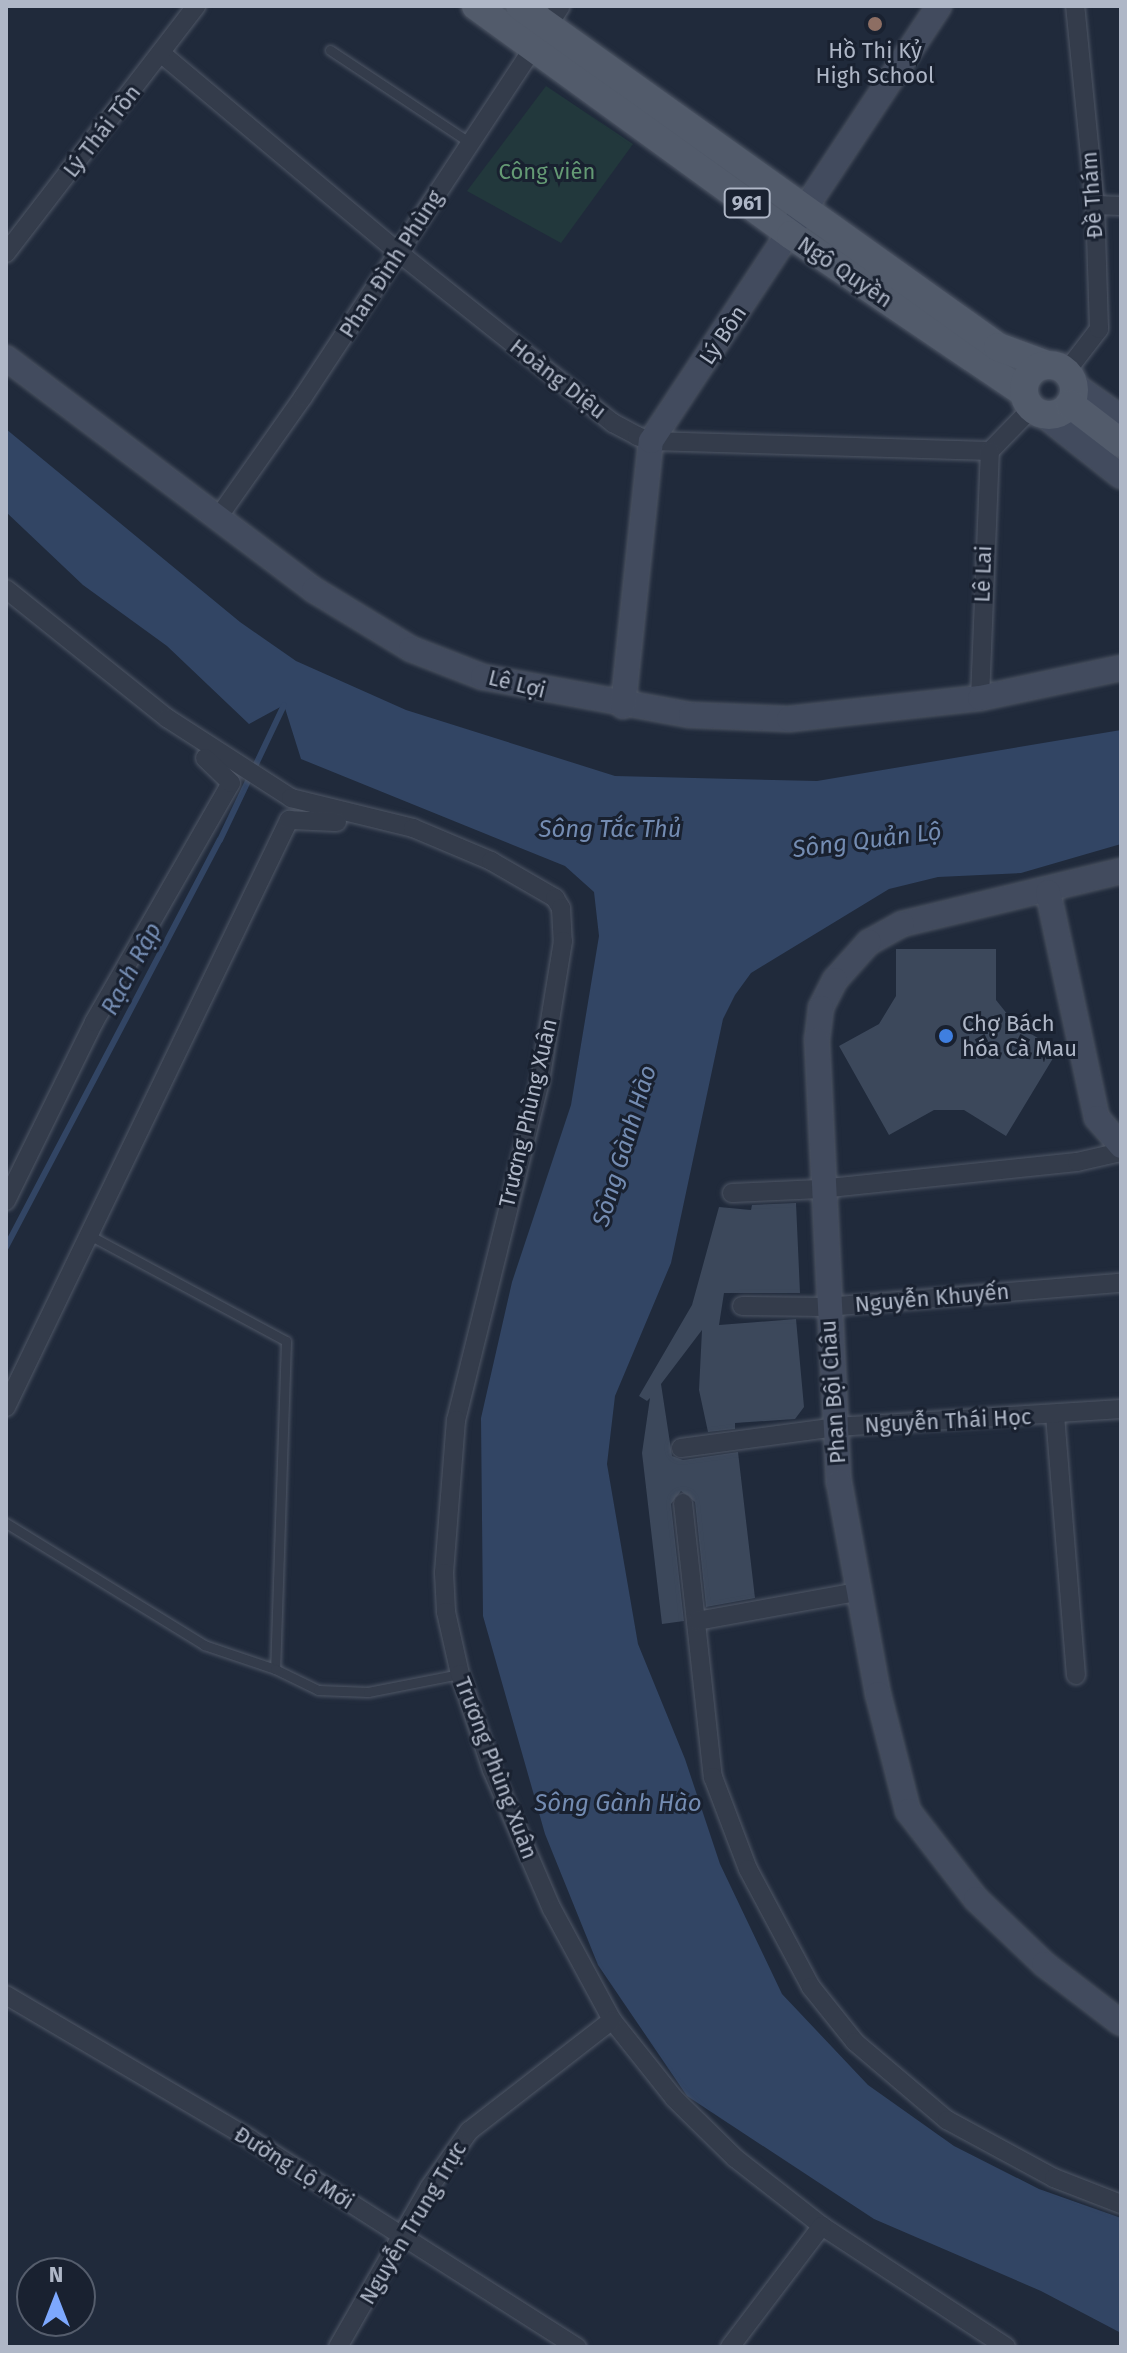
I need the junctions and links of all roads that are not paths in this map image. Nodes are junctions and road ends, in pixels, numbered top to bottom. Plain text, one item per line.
1 (196, 6) edge
2 (476, 6) edge
3 (520, 6) edge
4 (939, 6) edge
5 (1075, 6) edge
6 (547, 27) edge
7 (330, 50) dead end
8 (162, 54) junction
9 (469, 142) junction
10 (1095, 205) junction
11 (1121, 206) edge
12 (798, 224) junction
13 (398, 252) junction
14 (6, 253) edge
15 (6, 358) edge
16 (1064, 381) junction
17 (1033, 405) junction
18 (1121, 418) edge
19 (651, 441) junction
20 (1121, 443) edge
21 (990, 451) junction
22 (1121, 476) edge
23 (217, 519) junction
24 (6, 589) edge
25 (1121, 668) edge
26 (980, 698) junction
27 (623, 706) junction
28 (167, 718) junction
29 (383, 821) junction
30 (1121, 871) edge
31 (1048, 892) junction
32 (1121, 1149) edge
33 (820, 1189) junction
34 (732, 1193) dead end
35 (6, 1201) edge
36 (91, 1236) junction
37 (1121, 1283) edge
38 (742, 1306) dead end
39 (826, 1307) junction
40 (6, 1407) edge
41 (1121, 1409) edge
42 (1055, 1415) junction
43 (836, 1427) junction
44 (681, 1448) dead end
45 (683, 1503) dead end
46 (6, 1523) edge
47 (857, 1592) junction
48 (697, 1621) junction
49 (275, 1669) junction
50 (460, 1674) junction
51 (1076, 1675) dead end
52 (6, 1995) edge
53 (612, 2020) junction
54 (1121, 2023) edge
55 (1121, 2204) edge
56 (822, 2226) junction
57 (404, 2237) junction
58 (338, 2347) edge
59 (577, 2347) edge
60 (730, 2347) edge
61 (1006, 2347) edge

1 - 8 street, Lý Thái Tôn
2 - 6 main road, Ngô Quyền
3 - 6 main road, Ngô Quyền
4 - 12 street, Lý Bôn
5 - 10 street, Đề Thám
6 - 9 street, Phan Đình Phùng
6 - 12 main road, Ngô Quyền
7 - 9 lane
8 - 13 street, Hoàng Diệu
8 - 14 street, Lý Thái Tôn
9 - 13 street, Phan Đình Phùng
10 - 11 street
10 - 16 street, Đề Thám
12 - 16 main road, Ngô Quyền
12 - 17 main road, Ngô Quyền / 961
12 - 19 street, Lý Bôn
13 - 19 street, Hoàng Diệu
13 - 23 street, Phan Đình Phùng
15 - 23 street, Lê Lợi
16 - 17 main road
16 - 17 main road
16 - 18 street
16 - 20 main road, Ngô Quyền
17 - 21 street
17 - 22 street
19 - 21 street, Hoàng Diệu
19 - 27 street, Lý Bôn
21 - 26 street, Lê Lai
23 - 27 street, Lê Lợi
24 - 28 street
25 - 26 street, Lê Lợi
26 - 27 street, Lê Lợi
28 - 29 street, Trương Phùng Xuân
28 - 35 street
29 - 36 street
29 - 50 street, Trương Phùng Xuân
30 - 31 street, Phan Bội Châu
31 - 32 street
31 - 33 street, Phan Bội Châu
32 - 33 street
33 - 34 street
33 - 39 street, Phan Bội Châu
36 - 40 street
36 - 49 lane
37 - 39 street, Nguyễn Khuyến
38 - 39 street, Nguyễn Khuyến
39 - 43 street, Phan Bội Châu
41 - 42 street, Nguyễn Thái Học
42 - 43 street, Nguyễn Thái Học
42 - 51 street
43 - 44 street, Nguyễn Thái Học
43 - 47 street, Phan Bội Châu
45 - 48 street
46 - 49 lane
47 - 48 street
47 - 54 street, Phan Bội Châu
48 - 55 street
49 - 50 lane
50 - 53 street, Trương Phùng Xuân
52 - 57 street, Đường Lộ Mới
53 - 56 street, Trương Phùng Xuân
53 - 57 street, Nguyễn Trung Trực
56 - 60 street
56 - 61 street, Trương Phùng Xuân
57 - 58 street, Nguyễn Trung Trực
57 - 59 street, Đường Lộ Mới

